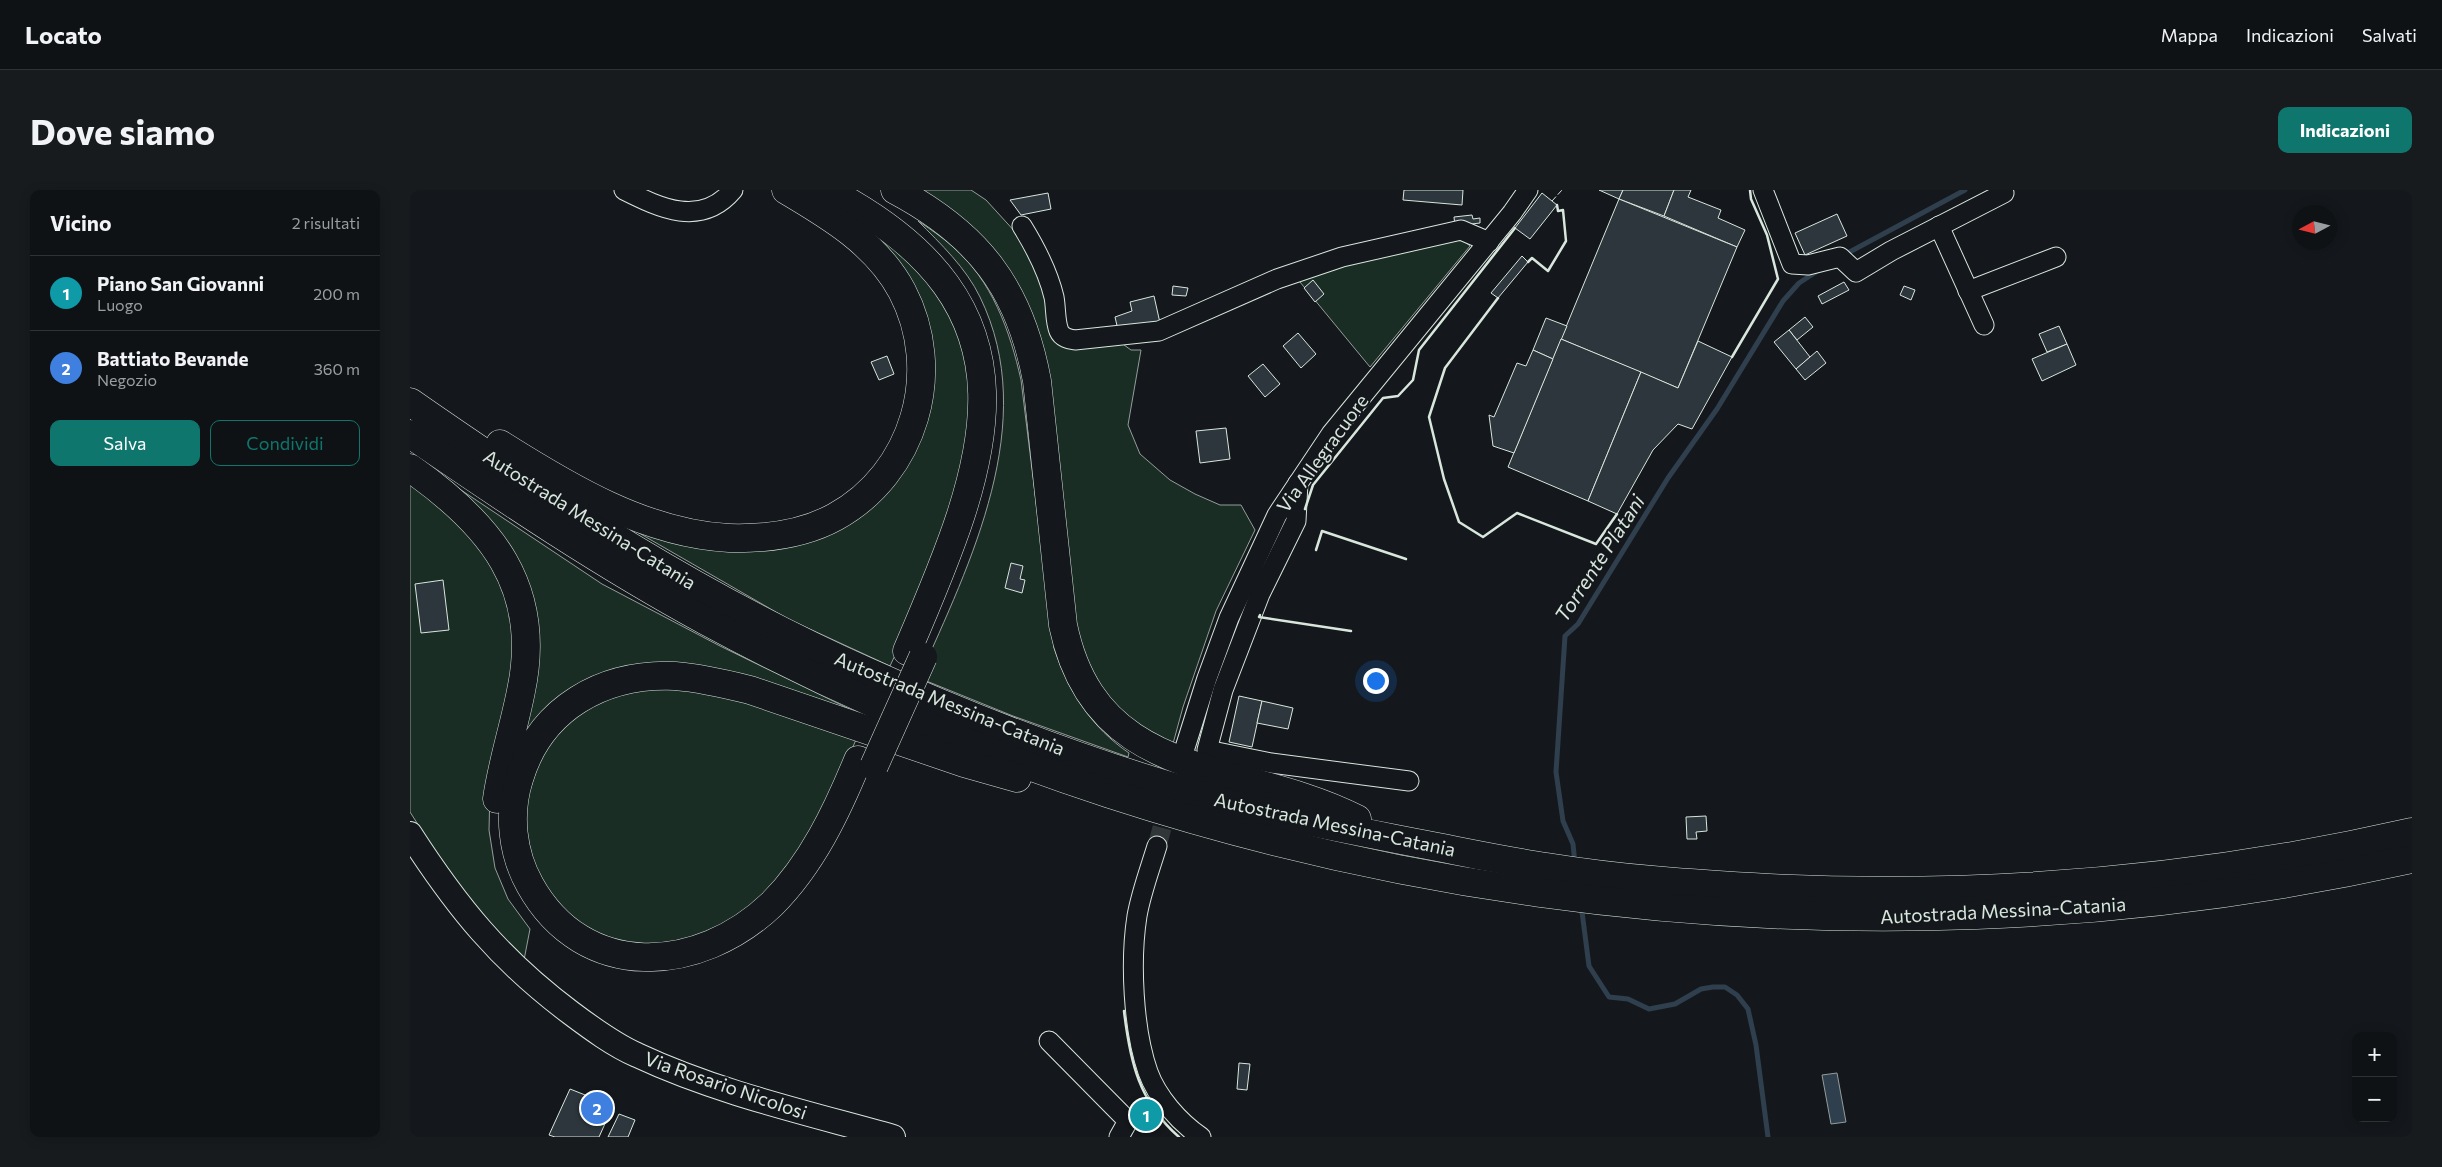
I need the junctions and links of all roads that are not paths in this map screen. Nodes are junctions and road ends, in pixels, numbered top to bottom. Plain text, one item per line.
1 (624, 190) edge
2 (733, 190) edge
3 (786, 190) edge
4 (827, 190) edge
5 (858, 190) edge
6 (879, 190) edge
7 (895, 190) edge
8 (1528, 190) edge
9 (1763, 190) edge
10 (2004, 193) dead end
11 (1022, 226) dead end
12 (1939, 226) junction
13 (1489, 242) junction
14 (2056, 257) dead end
15 (1968, 291) junction
16 (1984, 325) dead end
17 (410, 385) edge
18 (410, 402) edge
19 (410, 434) edge
20 (410, 468) edge
21 (1298, 481) junction
22 (915, 654) junction
23 (1183, 754) dead end
24 (866, 763) junction
25 (1409, 781) dead end
26 (1316, 802) junction
27 (2412, 832) edge
28 (410, 834) edge
29 (1394, 838) junction
30 (1270, 839) junction
31 (1156, 846) tunnel mouth
32 (2412, 859) edge
33 (1592, 887) junction
34 (1048, 1041) dead end
35 (893, 1137) edge
36 (1119, 1137) edge
37 (1201, 1137) edge

1 - 2 street
3 - 17 highway
4 - 22 highway
5 - 22 highway
6 - 26 highway
7 - 26 highway
8 - 13 street, Via Allegracuore
9 - 12 street
10 - 12 street
11 - 13 street
12 - 15 street
13 - 21 street, Via Allegracuore
14 - 15 street
15 - 16 street
18 - 29 highway, Autostrada Messina-Catania
19 - 30 highway, Autostrada Messina-Catania
20 - 24 highway
21 - 23 street, Via Allegracuore
21 - 25 street
22 - 24 highway, bridge
24 - 30 highway
26 - 29 highway
27 - 33 highway, Autostrada Messina-Catania
28 - 35 main road, Via Rosario Nicolosi
29 - 33 highway, Autostrada Messina-Catania
30 - 33 highway, Autostrada Messina-Catania
31 - 37 street
32 - 33 highway, Autostrada Messina-Catania
34 - 36 street

